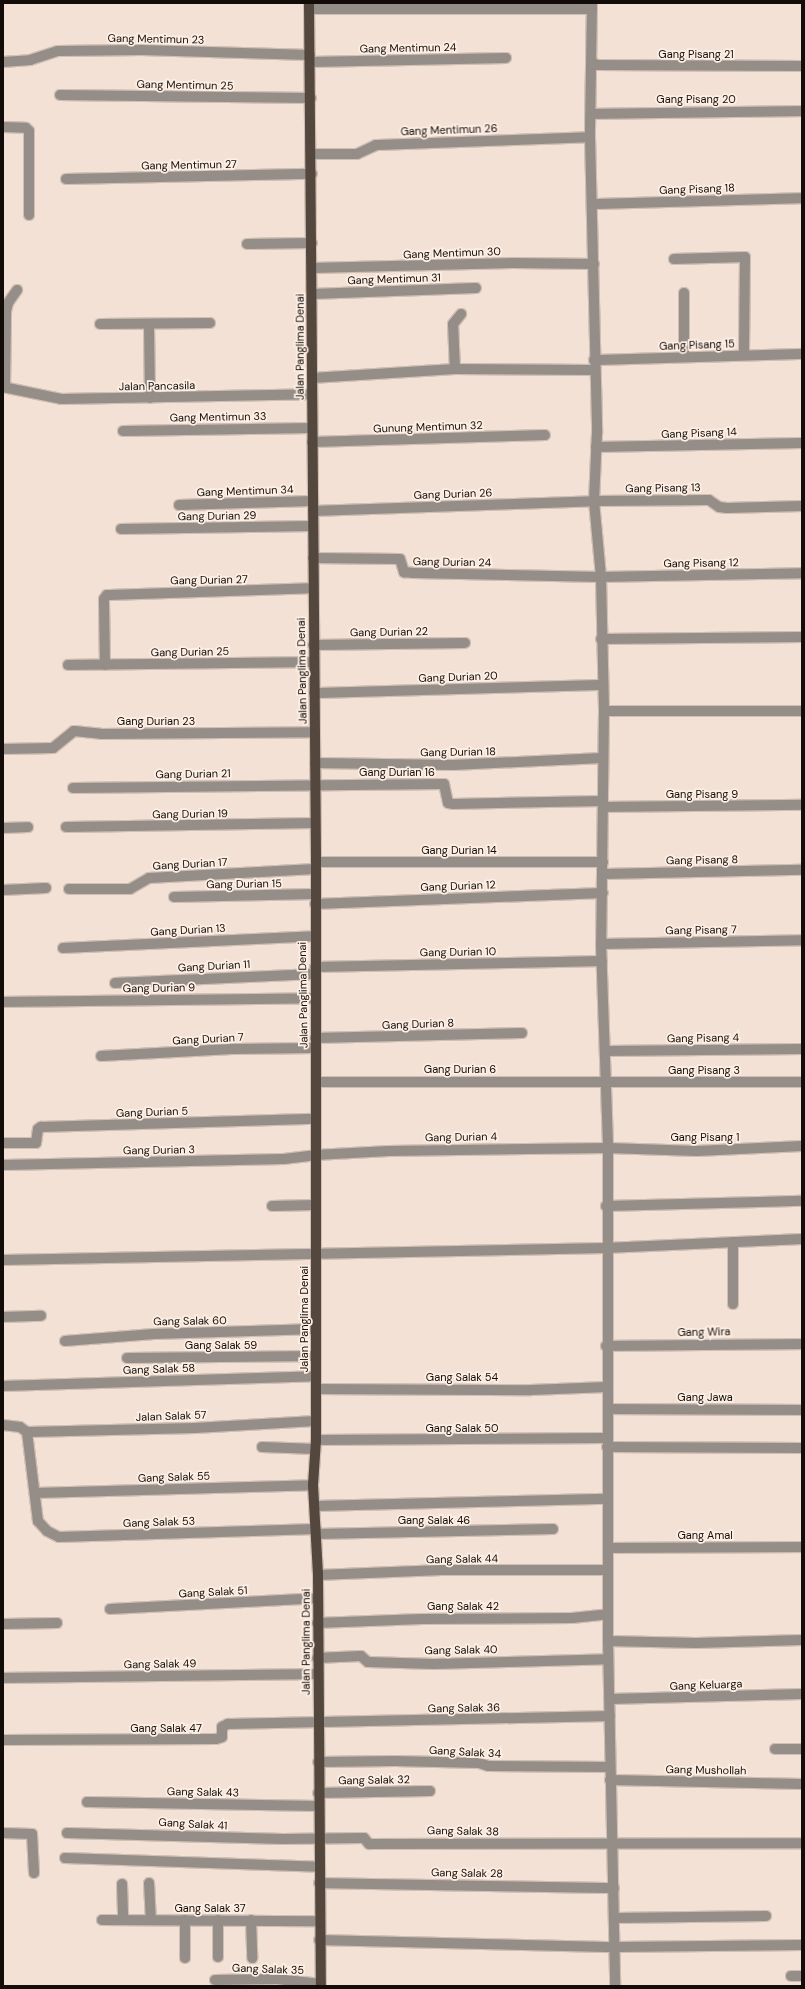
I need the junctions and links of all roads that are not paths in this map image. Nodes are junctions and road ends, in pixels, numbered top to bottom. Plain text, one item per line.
1 (309, 6) edge
2 (592, 6) edge
3 (310, 58) junction
4 (506, 58) dead end
5 (3, 62) edge
6 (592, 62) junction
7 (802, 66) edge
8 (60, 96) dead end
9 (311, 98) junction
10 (802, 110) edge
11 (591, 114) junction
12 (3, 127) edge
13 (590, 137) junction
14 (311, 154) junction
15 (312, 174) junction
16 (66, 179) dead end
17 (802, 198) edge
18 (593, 204) junction
19 (29, 215) dead end
20 (312, 243) junction
21 (247, 244) dead end
22 (674, 259) dead end
23 (594, 264) junction
24 (312, 268) junction
25 (476, 288) dead end
26 (17, 290) dead end
27 (684, 293) dead end
28 (312, 294) junction
29 (462, 314) dead end
30 (210, 323) dead end
31 (100, 324) dead end
32 (149, 325) junction
33 (802, 354) edge
34 (744, 355) junction
35 (684, 357) junction
36 (594, 365) junction
37 (454, 369) junction
38 (312, 378) junction
39 (4, 387) edge
40 (312, 394) junction
41 (150, 398) junction
42 (312, 428) junction
43 (123, 431) dead end
44 (545, 435) dead end
45 (312, 442) junction
46 (802, 442) edge
47 (596, 447) junction
48 (594, 501) junction
49 (179, 505) dead end
50 (312, 506) junction
51 (802, 506) edge
52 (313, 526) junction
53 (121, 529) dead end
54 (313, 558) junction
55 (802, 573) edge
56 (601, 577) junction
57 (313, 588) junction
58 (802, 637) edge
59 (601, 639) junction
60 (465, 643) dead end
61 (313, 645) junction
62 (313, 662) junction
63 (68, 665) dead end
64 (105, 665) junction
65 (602, 685) junction
66 (314, 693) junction
67 (604, 711) junction
68 (802, 711) edge
69 (315, 732) junction
70 (3, 750) edge
71 (602, 758) junction
72 (314, 763) junction
73 (314, 784) junction
74 (73, 788) dead end
75 (513, 803) joint
76 (603, 804) junction
77 (802, 805) edge
78 (315, 823) junction
79 (28, 827) dead end
80 (66, 827) dead end
81 (3, 828) edge
82 (603, 862) junction
83 (316, 866) junction
84 (802, 870) edge
85 (603, 874) junction
86 (46, 888) dead end
87 (69, 889) dead end
88 (3, 890) edge
89 (603, 893) junction
90 (174, 897) dead end
91 (315, 899) junction
92 (314, 936) junction
93 (802, 940) edge
94 (601, 944) junction
95 (63, 948) dead end
96 (602, 961) junction
97 (315, 970) junction
98 (115, 983) dead end
99 (315, 998) junction
100 (3, 1002) edge
101 (522, 1033) dead end
102 (315, 1044) junction
103 (802, 1049) edge
104 (605, 1051) junction
105 (101, 1056) dead end
106 (605, 1081) junction
107 (316, 1082) junction
108 (802, 1082) edge
109 (315, 1119) junction
110 (3, 1143) edge
111 (802, 1146) edge
112 (608, 1148) junction
113 (315, 1154) junction
114 (3, 1165) edge
115 (802, 1201) edge
116 (315, 1205) junction
117 (272, 1206) dead end
118 (606, 1206) junction
119 (802, 1239) edge
120 (733, 1242) junction
121 (606, 1248) junction
122 (315, 1252) junction
123 (3, 1260) edge
124 (733, 1304) dead end
125 (41, 1316) dead end
126 (3, 1317) edge
127 (316, 1330) junction
128 (65, 1341) dead end
129 (802, 1344) edge
130 (606, 1346) junction
131 (316, 1356) junction
132 (127, 1358) dead end
133 (316, 1376) junction
134 (3, 1386) edge
135 (607, 1387) junction
136 (316, 1389) junction
137 (608, 1409) junction
138 (802, 1410) edge
139 (315, 1421) junction
140 (3, 1425) edge
141 (27, 1432) junction
142 (607, 1443) junction
143 (315, 1445) junction
144 (262, 1447) dead end
145 (802, 1448) edge
146 (314, 1485) junction
147 (35, 1493) junction
148 (607, 1499) junction
149 (315, 1506) junction
150 (553, 1529) dead end
151 (316, 1531) junction
152 (802, 1547) edge
153 (608, 1548) junction
154 (607, 1570) junction
155 (318, 1575) junction
156 (317, 1598) junction
157 (110, 1609) dead end
158 (608, 1614) junction
159 (57, 1623) dead end
160 (3, 1624) edge
161 (317, 1624) junction
162 (802, 1640) edge
163 (608, 1641) junction
164 (317, 1658) junction
165 (608, 1659) junction
166 (317, 1674) junction
167 (3, 1678) edge
168 (802, 1694) edge
169 (610, 1699) junction
170 (610, 1716) junction
171 (319, 1721) junction
172 (3, 1740) edge
173 (774, 1749) dead end
174 (802, 1749) edge
175 (318, 1762) junction
176 (610, 1767) junction
177 (610, 1780) junction
178 (802, 1784) edge
179 (430, 1792) dead end
180 (318, 1794) junction
181 (87, 1802) dead end
182 (318, 1806) junction
183 (3, 1833) edge
184 (67, 1833) dead end
185 (318, 1839) junction
186 (802, 1843) edge
187 (611, 1845) junction
188 (65, 1858) dead end
189 (319, 1867) junction
190 (34, 1873) dead end
191 (149, 1883) dead end
192 (319, 1883) junction
193 (122, 1884) dead end
194 (614, 1888) junction
195 (766, 1916) dead end
196 (615, 1918) junction
197 (102, 1920) dead end
198 (123, 1920) junction
199 (151, 1920) junction
200 (185, 1920) junction
201 (218, 1920) junction
202 (251, 1920) junction
203 (319, 1921) junction
204 (319, 1940) junction
205 (802, 1945) edge
206 (616, 1948) junction
207 (218, 1957) dead end
208 (185, 1958) dead end
209 (252, 1958) dead end
210 (791, 1976) dead end
211 (802, 1976) edge
212 (215, 1980) dead end
213 (321, 1985) edge
214 (615, 1986) edge

1 - 2 street
1 - 3 main road, Jalan Panglima Denai
2 - 6 street
3 - 4 street, Gang Mentimun 24
3 - 5 street, Gang Mentimun 23
3 - 9 main road, Jalan Panglima Denai
6 - 7 street, Gang Pisang 21
6 - 11 street
8 - 9 street, Gang Mentimun 25
9 - 14 main road, Jalan Panglima Denai
10 - 11 street, Gang Pisang 20
11 - 13 street
12 - 19 street
13 - 14 street, Gang Mentimun 26
13 - 18 street
14 - 15 main road, Jalan Panglima Denai
15 - 16 street, Gang Mentimun 27
15 - 20 main road, Jalan Panglima Denai
17 - 18 street, Gang Pisang 18
18 - 23 street
20 - 21 street
20 - 24 main road, Jalan Panglima Denai
22 - 34 street
23 - 24 street, Gang Mentimun 30
23 - 36 street
24 - 28 main road, Jalan Panglima Denai
25 - 28 street, Gang Mentimun 31
26 - 39 street
27 - 35 street
28 - 38 main road, Jalan Panglima Denai
29 - 37 street
30 - 32 street
31 - 32 street
32 - 41 street
33 - 34 street, Gang Pisang 15
34 - 35 street, Gang Pisang 15
35 - 36 street, Gang Pisang 15
36 - 37 street, Gang Pisang 15
36 - 47 street
37 - 38 street, Gang Pisang 15
38 - 40 main road, Jalan Panglima Denai
39 - 41 street, Jalan Pancasila
40 - 41 street, Jalan Pancasila
40 - 42 main road, Jalan Panglima Denai
42 - 43 street, Gang Mentimun 33
42 - 45 main road, Jalan Panglima Denai
44 - 45 street, Gunung Mentimun 32
45 - 50 main road, Jalan Panglima Denai
46 - 47 street, Gang Pisang 14
47 - 48 street
48 - 50 street, Gang Durian 26
48 - 51 street, Gang Pisang 13
48 - 56 street
49 - 50 street, Gang Mentimun 34
50 - 52 main road, Jalan Panglima Denai
52 - 53 street, Gang Durian 29
52 - 54 main road, Jalan Panglima Denai
54 - 56 street, Gang Durian 24
54 - 57 main road, Jalan Panglima Denai
55 - 56 street, Gang Pisang 12
56 - 59 street
57 - 61 main road, Jalan Panglima Denai
57 - 64 street, Gang Durian 27
58 - 59 street
59 - 65 street
60 - 61 street, Gang Durian 22
61 - 62 main road, Jalan Panglima Denai
62 - 64 street, Gang Durian 25
62 - 66 main road, Jalan Panglima Denai
63 - 64 street, Gang Durian 25
65 - 66 street, Gang Durian 20
65 - 67 street
66 - 69 main road, Jalan Panglima Denai
67 - 68 street
67 - 71 street
69 - 70 street, Gang Durian 23
69 - 72 main road, Jalan Panglima Denai
71 - 72 street, Gang Durian 18
71 - 76 street
72 - 73 main road, Jalan Panglima Denai
73 - 74 street, Gang Durian 21
73 - 75 street, Gang Durian 16
73 - 78 main road, Jalan Panglima Denai
75 - 76 street, Gang Pisang 9
76 - 77 street, Gang Pisang 9
76 - 82 street
78 - 80 street, Gang Durian 19
78 - 83 main road, Jalan Panglima Denai
79 - 81 street
82 - 83 street, Gang Durian 14
82 - 85 street
83 - 87 street, Gang Durian 17
83 - 91 main road, Jalan Panglima Denai
84 - 85 street, Gang Pisang 8
85 - 89 street
86 - 88 street
89 - 91 street, Gang Durian 12
89 - 94 street
90 - 91 street, Gang Durian 15
91 - 92 main road, Jalan Panglima Denai
92 - 95 street, Gang Durian 13
92 - 97 main road, Jalan Panglima Denai
93 - 94 street, Gang Pisang 7
94 - 96 street
96 - 97 street, Gang Durian 10
96 - 104 street
97 - 98 street, Gang Durian 11
97 - 99 main road, Jalan Panglima Denai
99 - 100 street, Gang Durian 9
99 - 102 main road, Jalan Panglima Denai
101 - 102 street, Gang Durian 8
102 - 105 street, Gang Durian 7
102 - 107 main road, Jalan Panglima Denai
103 - 104 street, Gang Pisang 4
104 - 106 street
106 - 107 street, Gang Durian 6
106 - 108 street, Gang Pisang 3
106 - 112 street
107 - 109 main road, Jalan Panglima Denai
109 - 110 street, Gang Durian 5
109 - 113 main road, Jalan Panglima Denai
111 - 112 street, Gang Pisang 1
112 - 113 street, Gang Durian 4
112 - 118 street
113 - 114 street, Gang Durian 3
113 - 116 main road, Jalan Panglima Denai
115 - 118 street
116 - 117 street
116 - 122 main road, Jalan Panglima Denai
118 - 121 street
119 - 120 street
120 - 121 street
120 - 124 street
121 - 122 street
121 - 130 street
122 - 123 street
122 - 127 main road, Jalan Panglima Denai
125 - 126 street
127 - 128 street, Gang Salak 60
127 - 131 main road, Jalan Panglima Denai
129 - 130 street, Gang Wira
130 - 135 street
131 - 132 street, Gang Salak 59
131 - 133 main road, Jalan Panglima Denai
133 - 134 street, Gang Salak 58
133 - 136 main road, Jalan Panglima Denai
135 - 136 street, Gang Salak 54
135 - 137 street
136 - 139 main road, Jalan Panglima Denai
137 - 138 street, Gang Jawa
137 - 142 street
139 - 141 street, Jalan Salak 57
139 - 143 main road, Jalan Panglima Denai
140 - 141 street
141 - 147 street, Gang Salak 53
142 - 143 street, Gang Salak 50
142 - 145 street, Gang Salak 50
142 - 148 street
143 - 144 street, Gang Salak 50
143 - 146 main road, Jalan Panglima Denai
146 - 147 street, Gang Salak 55
146 - 149 main road, Jalan Panglima Denai
147 - 151 street, Gang Salak 53
148 - 149 street
148 - 153 street
149 - 151 main road, Jalan Panglima Denai
150 - 151 street, Gang Salak 46
151 - 155 main road, Jalan Panglima Denai
152 - 153 street, Gang Amal
153 - 154 street
154 - 155 street, Gang Salak 44
154 - 158 street
155 - 156 main road, Jalan Panglima Denai
156 - 157 street, Gang Salak 51
156 - 161 main road, Jalan Panglima Denai
158 - 161 street, Gang Salak 42
158 - 163 street
159 - 160 street
161 - 164 main road, Jalan Panglima Denai
162 - 163 street
163 - 165 street
164 - 165 street, Gang Salak 40
164 - 166 main road, Jalan Panglima Denai
165 - 169 street
166 - 167 street, Gang Salak 49
166 - 171 main road, Jalan Panglima Denai
168 - 169 street, Gang Keluarga
169 - 170 street
170 - 171 street, Gang Salak 36
170 - 176 street
171 - 172 street, Gang Salak 47
171 - 175 main road, Jalan Panglima Denai
173 - 174 street
175 - 176 street, Gang Salak 34
175 - 180 main road, Jalan Panglima Denai
176 - 177 street
177 - 178 street, Gang Mushollah
177 - 187 street
179 - 180 street, Gang Salak 32
180 - 182 main road, Jalan Panglima Denai
181 - 182 street, Gang Salak 43
182 - 185 main road, Jalan Panglima Denai
183 - 190 street
184 - 185 street, Gang Salak 41
185 - 187 street, Gang Salak 38
185 - 189 main road, Jalan Panglima Denai
186 - 187 street
187 - 194 street
188 - 189 street
189 - 192 main road, Jalan Panglima Denai
191 - 199 street
192 - 194 street, Gang Salak 28
192 - 203 main road, Jalan Panglima Denai
193 - 198 street
194 - 196 street
195 - 196 street
196 - 206 street
197 - 198 street, Gang Salak 37
198 - 199 street, Gang Salak 37
199 - 200 street, Gang Salak 37
200 - 201 street, Gang Salak 37
200 - 208 street
201 - 202 street, Gang Salak 37
201 - 207 street
202 - 203 street, Gang Salak 37
202 - 209 street
203 - 204 main road, Jalan Panglima Denai
204 - 206 street
204 - 213 main road, Jalan Panglima Denai
205 - 206 street
206 - 214 street
210 - 211 street
212 - 213 street, Gang Salak 35

